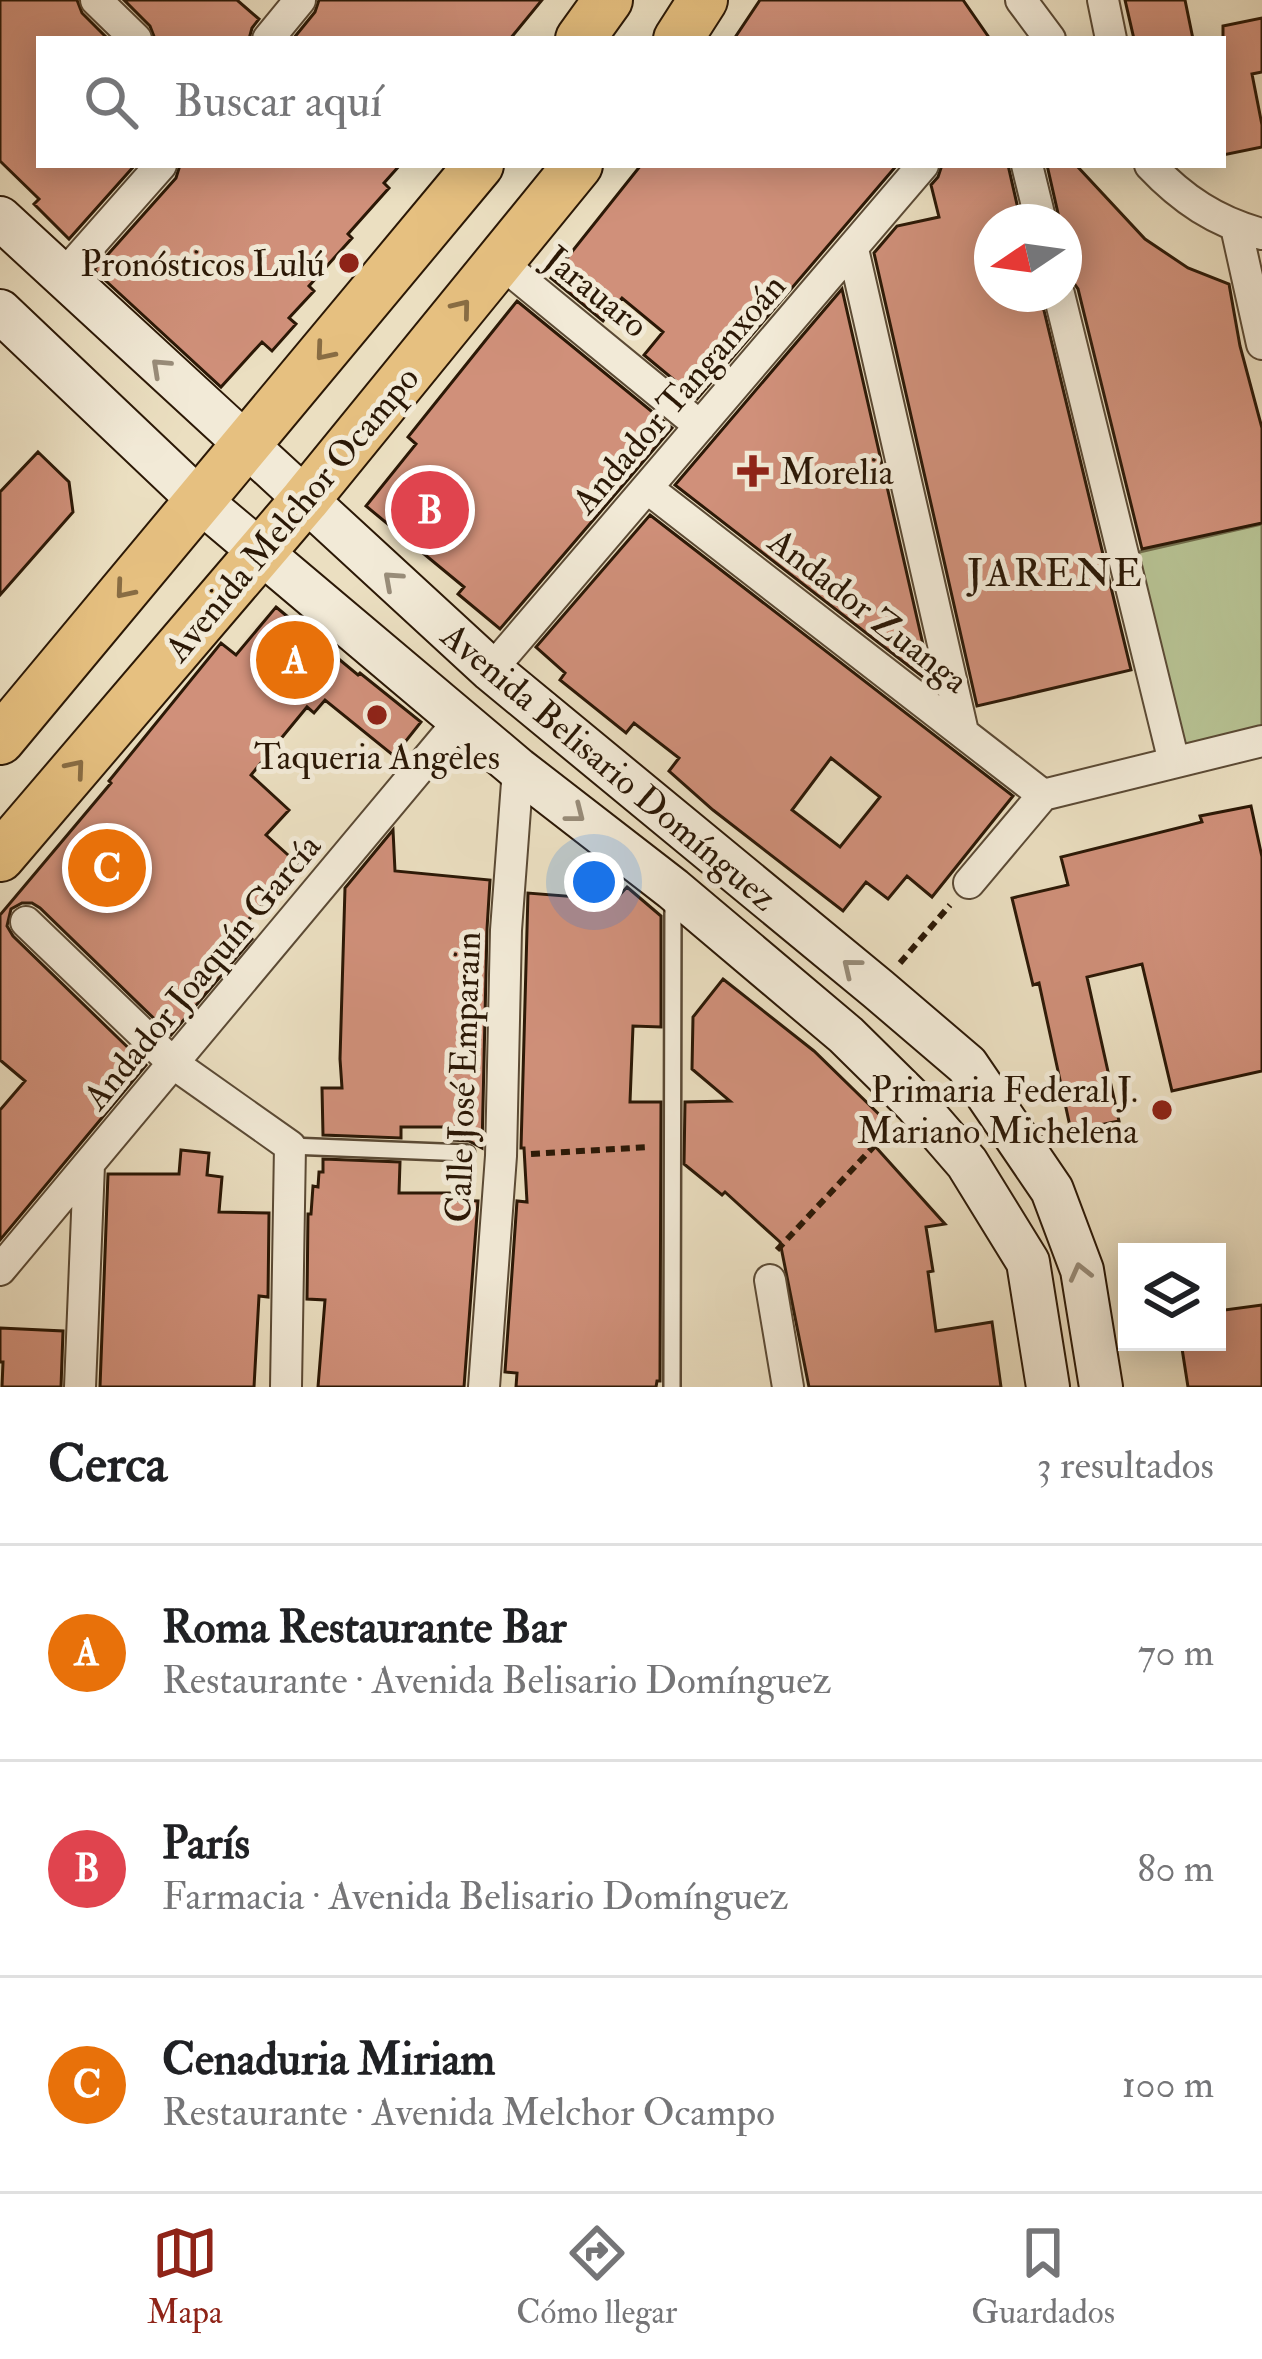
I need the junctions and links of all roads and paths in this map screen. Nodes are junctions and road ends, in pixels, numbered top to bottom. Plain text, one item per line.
1 (96, 0) edge
2 (300, 0) edge
3 (608, 0) edge
4 (703, 0) edge
5 (1103, 0) edge
6 (133, 36) edge
7 (270, 36) edge
8 (582, 36) edge
9 (680, 36) edge
10 (1111, 36) edge
11 (158, 168) edge
12 (477, 168) edge
13 (576, 168) edge
14 (920, 168) edge
15 (1028, 168) edge
16 (1153, 168) edge
17 (1037, 204) edge
18 (3, 226) edge
19 (1249, 231) edge
20 (853, 249) junction
21 (500, 262) junction
22 (62, 277) junction
23 (0, 311) edge
24 (1063, 312) edge
25 (1262, 344) edge
26 (700, 427) junction
27 (247, 447) junction
28 (647, 488) junction
29 (199, 500) junction
30 (305, 500) junction
31 (259, 552) junction
32 (491, 670) junction
33 (459, 721) junction
34 (963, 732) junction
35 (0, 740) edge
36 (1262, 741) edge
37 (1174, 762) junction
38 (518, 770) junction
39 (1042, 795) junction
40 (0, 857) edge
41 (969, 883) joint
42 (673, 890) junction
43 (26, 922) dead end
44 (878, 988) junction
45 (174, 1064) junction
46 (915, 1102) junction
47 (290, 1146) junction
48 (670, 1146) junction
49 (467, 1153) dead end
50 (501, 1156) junction
51 (89, 1165) junction
52 (0, 1270) edge
53 (770, 1280) joint
54 (80, 1387) edge
55 (286, 1387) edge
56 (484, 1387) edge
57 (672, 1387) edge
58 (788, 1387) edge
59 (1048, 1387) edge
60 (1101, 1387) edge

1 - 6 street
2 - 7 street
3 - 8 main road
4 - 9 main road
5 - 10 street
11 - 22 street
12 -> 27 main road
13 - 21 main road, Avenida Melchor Ocampo
14 - 20 street, Andador Tanganxoán
15 - 17 street
16 - 19 street
18 - 22 street, Avenida Belisario Domínguez
19 - 25 street
20 - 26 street, Andador Tanganxoán
20 - 34 street
21 - 26 street, Jarauaro
30 -> 21 main road, Avenida Melchor Ocampo
27 -> 22 street, Avenida Belisario Domínguez
23 - 29 street, Avenida Belisario Domínguez
24 - 37 street
26 - 28 street, Andador Tanganxoán
27 - 29 main road
27 - 30 street, Avenida Belisario Domínguez
28 - 32 street, Andador Tanganxoán
28 - 34 street, Andador Zuanga
29 - 31 street, Avenida Belisario Domínguez
29 -> 35 main road
30 - 31 main road, Avenida Melchor Ocampo
32 -> 30 street, Avenida Belisario Domínguez
31 - 33 street, Avenida Belisario Domínguez
40 -> 31 main road, Avenida Melchor Ocampo
44 -> 32 street, Avenida Belisario Domínguez
33 - 38 street, Avenida Belisario Domínguez
33 - 45 street, Andador Joaquín García
34 - 39 street, Andador Zuanga
36 - 37 street
37 - 39 street
38 -> 42 street, Avenida Belisario Domínguez
38 - 50 street, Calle José Emparain
39 - 41 street
41 - 44 path
42 - 46 street, Avenida Belisario Domínguez
42 - 48 lane
43 - 45 street
60 -> 44 street, Avenida Belisario Domínguez
45 - 47 street
45 - 51 street, Andador Joaquín García
46 - 53 path
46 - 59 street, Avenida Belisario Domínguez
47 - 49 lane
47 - 55 street
48 - 50 path
48 - 57 lane
50 - 56 street, Calle José Emparain
51 - 52 street, Andador Joaquín García
51 - 54 street
53 - 58 street

